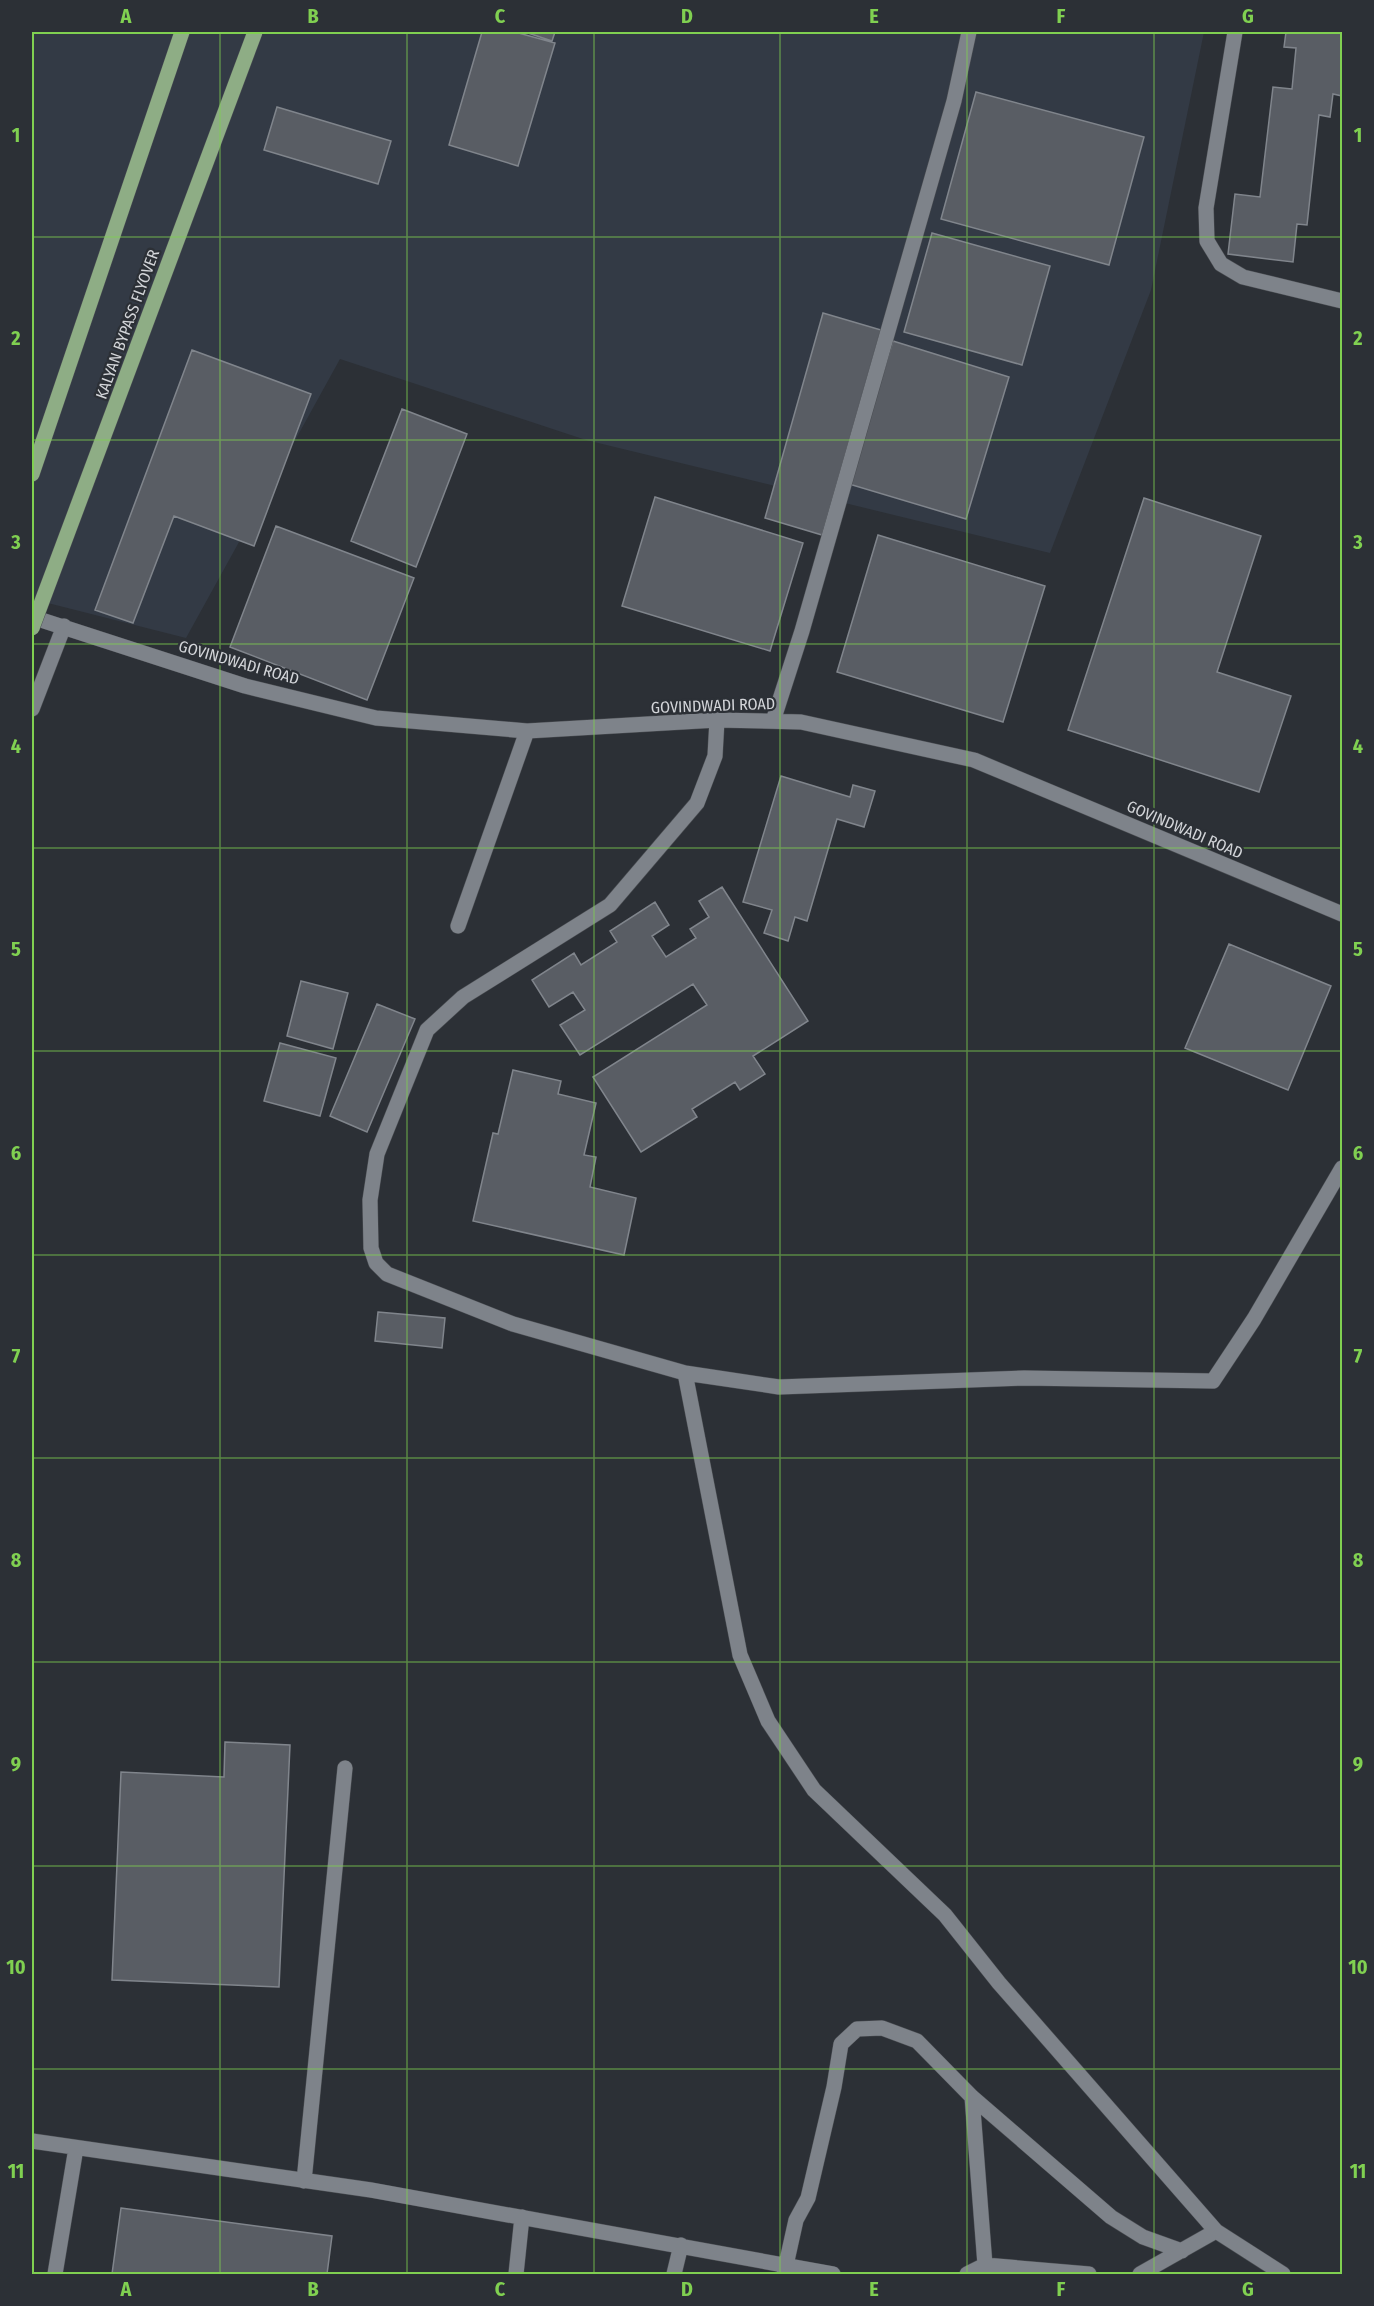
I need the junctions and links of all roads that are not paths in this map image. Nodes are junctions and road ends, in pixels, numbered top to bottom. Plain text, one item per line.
1 (182, 32) edge
2 (255, 32) edge
3 (969, 32) edge
4 (1235, 32) edge
5 (1342, 301) edge
6 (32, 474) edge
7 (32, 617) edge
8 (64, 626) junction
9 (32, 628) edge
10 (32, 710) edge
11 (717, 720) junction
12 (773, 721) junction
13 (527, 731) junction
14 (1342, 914) edge
15 (458, 926) dead end
16 (1342, 1168) edge
17 (685, 1373) junction
18 (345, 1768) dead end
19 (972, 2097) junction
20 (32, 2140) edge
21 (76, 2148) junction
22 (304, 2181) junction
23 (522, 2217) junction
24 (1216, 2230) junction
25 (681, 2246) junction
26 (1182, 2251) junction
27 (985, 2265) junction
28 (785, 2270) edge
29 (55, 2274) edge
30 (516, 2274) edge
31 (674, 2274) edge
32 (833, 2274) edge
33 (967, 2274) edge
34 (1089, 2274) edge
35 (1140, 2274) edge
36 (1283, 2274) edge

1 - 6 main road
2 - 9 main road, KALYAN BYPASS FLYOVER, bridge
3 - 12 street
4 - 5 street
7 - 8 street, GOVINDWADI ROAD
8 - 10 street
8 - 13 street, GOVINDWADI ROAD
11 - 12 street, GOVINDWADI ROAD
11 - 13 street, GOVINDWADI ROAD
11 - 17 street
12 - 14 street, GOVINDWADI ROAD
13 - 15 street
16 - 17 street
17 - 24 street
18 - 22 street
19 - 26 street
19 - 27 street
19 - 28 street
20 - 21 street
21 - 22 street
21 - 29 street
22 - 23 street
23 - 25 street
23 - 30 street
24 - 26 street
24 - 36 street
25 - 28 street
25 - 31 street
26 - 35 street
27 - 33 street
27 - 34 street
28 - 32 street

